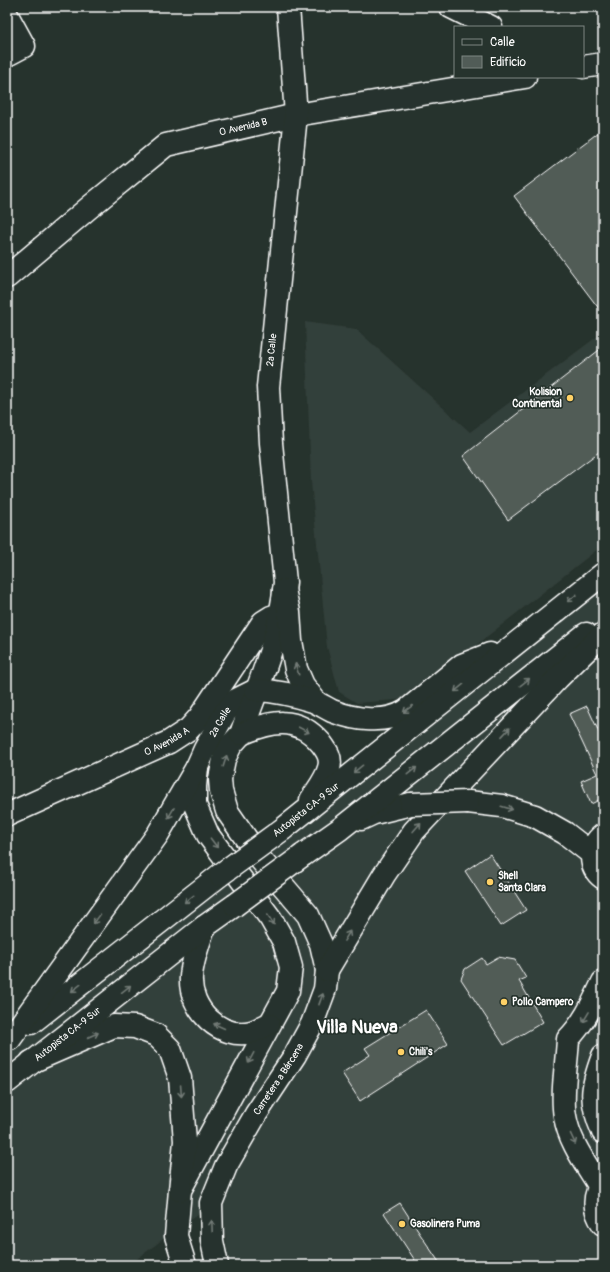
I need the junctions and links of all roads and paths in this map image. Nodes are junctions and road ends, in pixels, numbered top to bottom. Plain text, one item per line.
1 (288, 7) edge
2 (451, 7) edge
3 (7, 15) edge
4 (490, 26) edge
5 (7, 55) edge
6 (603, 64) edge
7 (584, 67) edge
8 (519, 78) edge
9 (296, 115) junction
10 (7, 277) edge
11 (603, 574) edge
12 (284, 590) junction
13 (280, 614) junction
14 (603, 620) edge
15 (603, 634) edge
16 (512, 645) junction
17 (256, 690) junction
18 (316, 702) junction
19 (241, 734) junction
20 (197, 767) junction
21 (7, 815) edge
22 (290, 824) junction
23 (340, 829) junction
24 (603, 835) edge
25 (592, 854) junction
26 (603, 878) edge
27 (204, 927) junction
28 (327, 970) junction
29 (603, 982) edge
30 (269, 1024) junction
31 (9, 1041) edge
32 (603, 1056) edge
33 (31, 1062) junction
34 (7, 1082) edge
35 (603, 1132) edge
36 (601, 1185) edge
37 (180, 1190) junction
38 (603, 1224) edge
39 (185, 1265) edge
40 (217, 1265) edge

1 - 9 main road, 2a Calle
2 - 4 main road
3 - 5 main road
6 - 7 main road
8 - 9 main road, 0 Avenida B
9 - 10 main road, 0 Avenida B
9 - 12 main road, 2a Calle
11 -> 16 main road, Autopista CA-9 Sur
12 - 13 main road, 2a Calle
18 -> 12 main road
13 - 17 main road, 2a Calle
13 - 21 main road, 0 Avenida A
23 -> 14 main road, Autopista CA-9 Sur
28 -> 15 main road
16 -> 18 main road
16 -> 22 main road, Autopista CA-9 Sur
17 - 18 main road
17 - 19 main road, 2a Calle
17 - 20 main road, 2a Calle
19 -> 22 main road
28 -> 19 main road, Carretera a Bárcena
20 -> 30 main road
20 -> 31 main road
22 -> 31 main road, Autopista CA-9 Sur, bridge
23 -> 25 main road, bridge
23 - 27 main road, Autopista CA-9 Sur, bridge
24 - 25 main road
25 - 26 main road
30 -> 27 main road
33 -> 27 main road, Autopista CA-9 Sur
40 -> 28 main road, Carretera a Bárcena
29 -> 36 main road
30 -> 37 main road
32 - 35 main road
33 - 34 main road, Autopista CA-9 Sur
33 -> 37 main road
36 - 38 main road
37 - 39 main road

